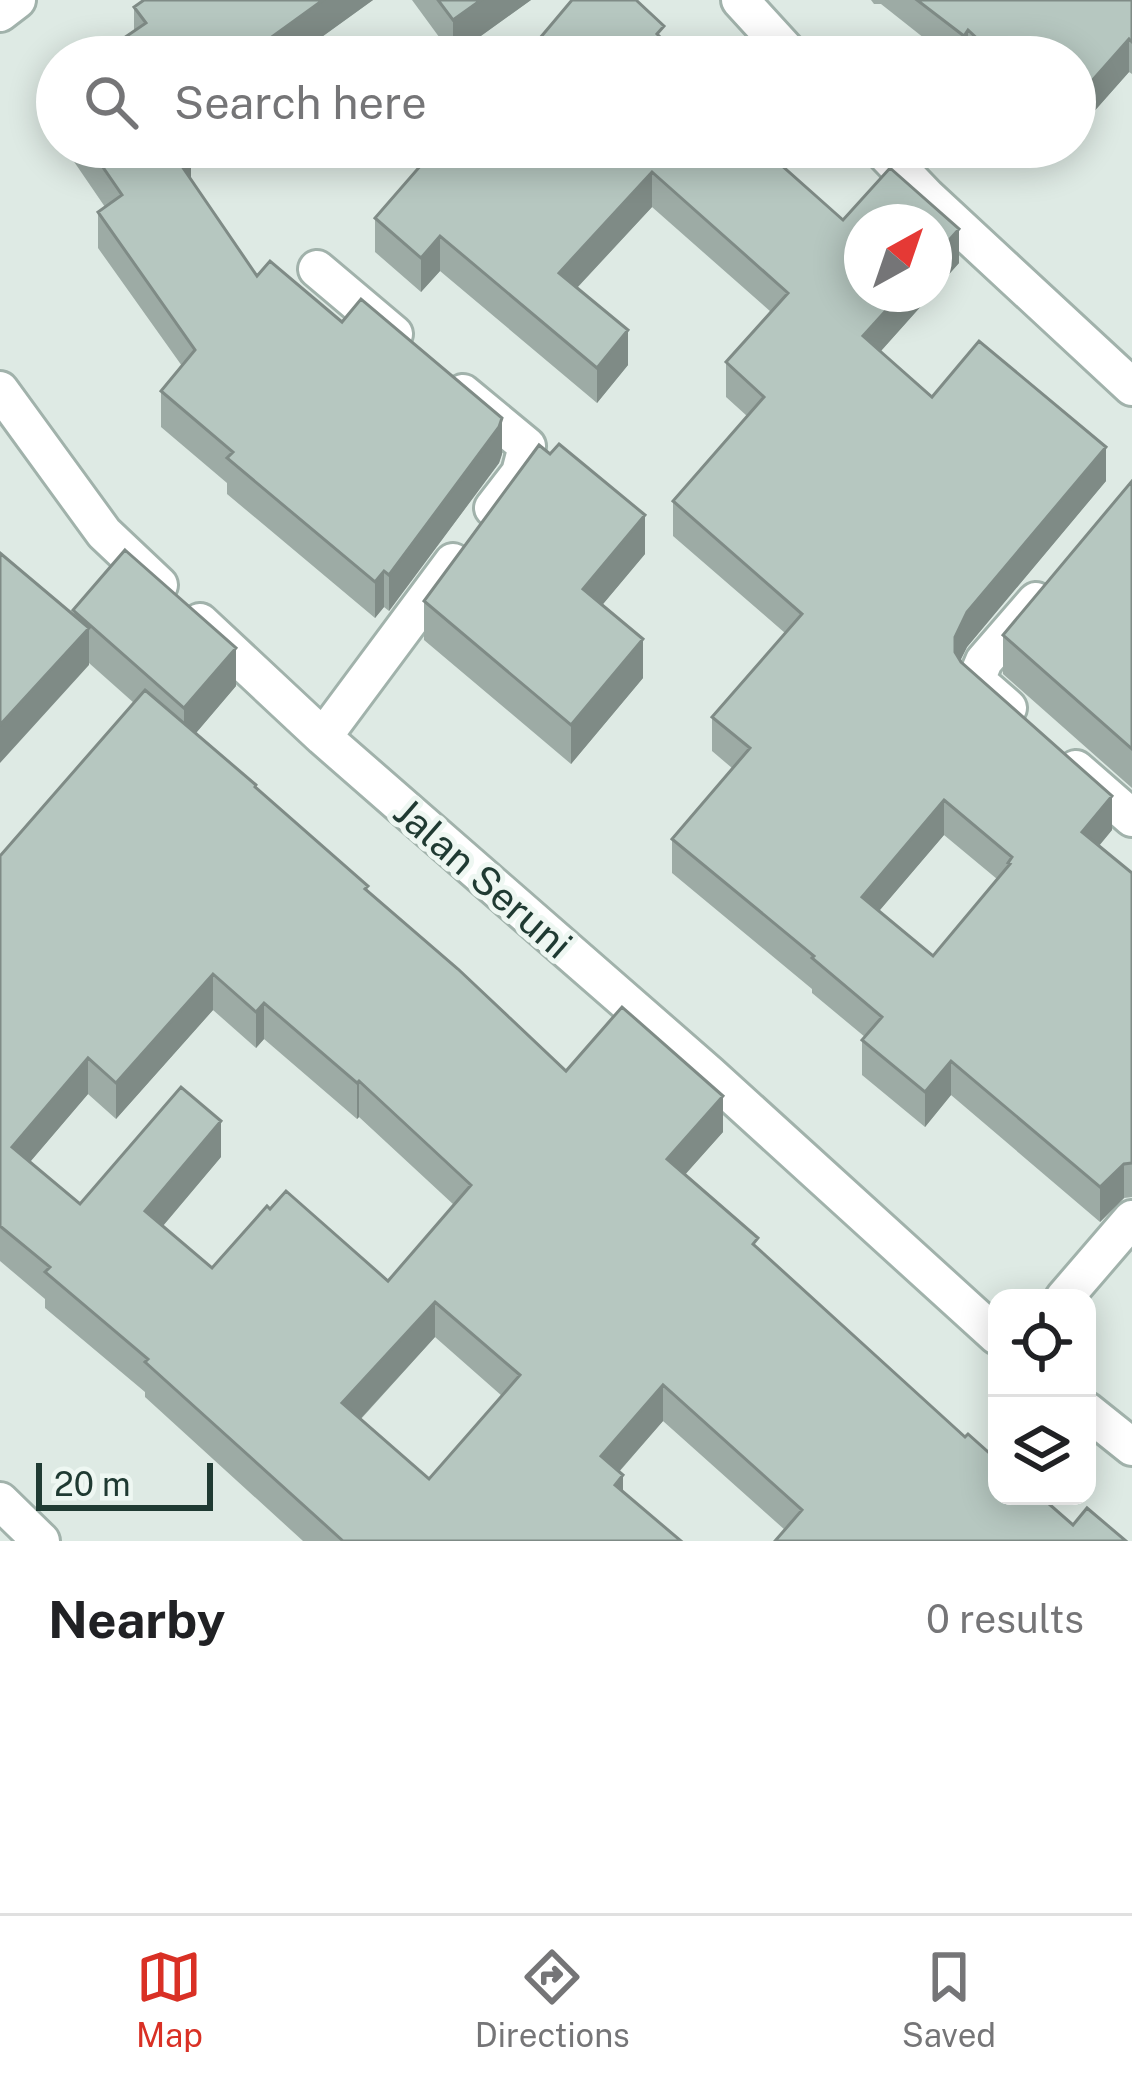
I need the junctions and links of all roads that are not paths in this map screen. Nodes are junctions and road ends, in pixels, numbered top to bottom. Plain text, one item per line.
1 (17, 0) edge
2 (740, 0) edge
3 (0, 13) edge
4 (773, 36) edge
5 (899, 168) edge
6 (317, 269) dead end
7 (1132, 386) edge
8 (0, 390) edge
9 (1056, 577) edge
10 (322, 737) junction
11 (1132, 818) edge
12 (1132, 1219) edge
13 (1072, 1289) edge
14 (988, 1328) edge
15 (1096, 1418) edge
16 (1132, 1447) edge
17 (0, 1501) edge
18 (41, 1541) edge

1 - 3 street
2 - 4 street
5 - 7 street
6 - 10 street
8 - 10 street, Jalan Seruni
9 - 11 street
10 - 14 street, Jalan Seruni
12 - 13 street
15 - 16 street
17 - 18 street

